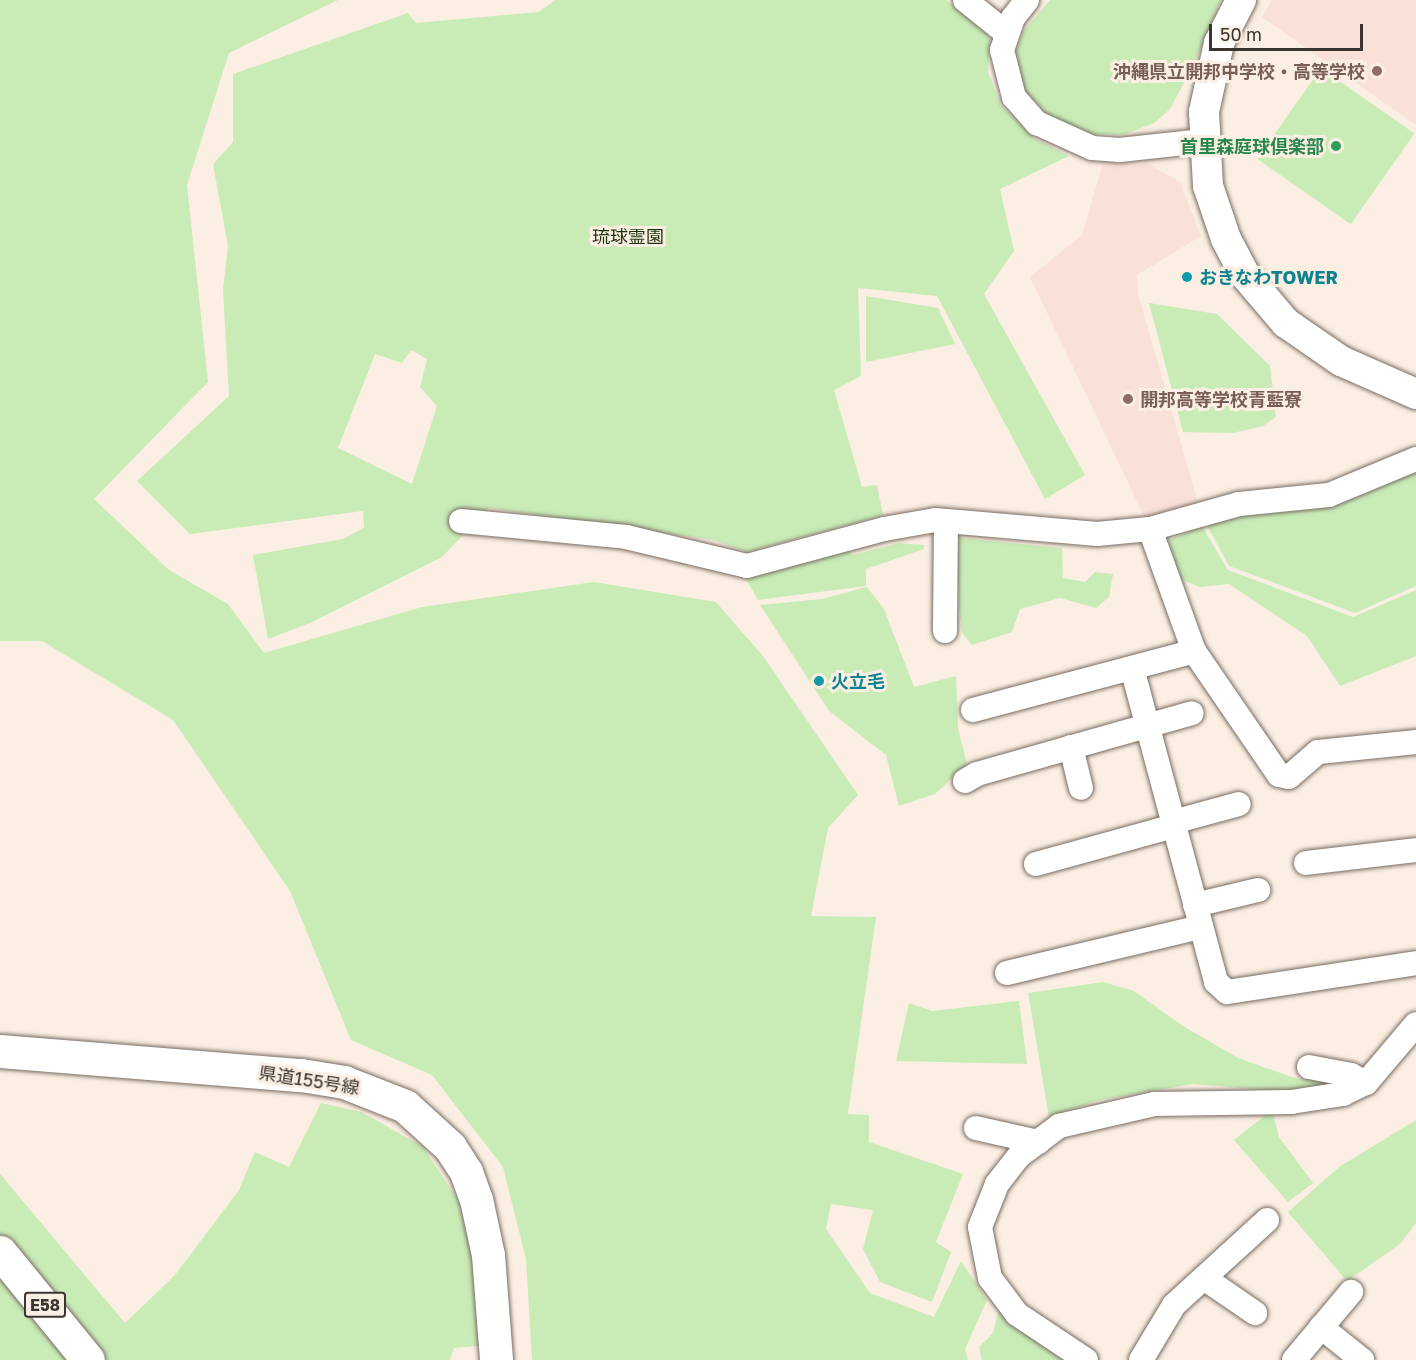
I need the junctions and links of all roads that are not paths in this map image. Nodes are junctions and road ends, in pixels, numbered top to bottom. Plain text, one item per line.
1 (965, 0) edge
2 (1026, 0) edge
3 (1241, 0) edge
4 (1006, 33) junction
5 (1203, 141) junction
6 (1416, 394) edge
7 (1416, 459) edge
8 (946, 520) junction
9 (461, 521) dead end
10 (1150, 529) junction
11 (945, 631) dead end
12 (1194, 651) junction
13 (1132, 668) junction
14 (973, 710) dead end
15 (1192, 713) dead end
16 (1148, 726) junction
17 (1416, 742) edge
18 (1071, 747) junction
19 (965, 782) dead end
20 (1081, 788) dead end
21 (1239, 804) dead end
22 (1173, 824) junction
23 (1416, 850) edge
24 (1306, 862) dead end
25 (1036, 864) dead end
26 (1258, 890) dead end
27 (1198, 916) junction
28 (1416, 963) edge
29 (1007, 973) dead end
30 (1416, 1024) edge
31 (0, 1051) edge
32 (1309, 1067) dead end
33 (1366, 1083) junction
34 (976, 1128) dead end
35 (1038, 1142) junction
36 (1267, 1220) dead end
37 (0, 1252) edge
38 (1204, 1278) junction
39 (1351, 1292) dead end
40 (1255, 1313) dead end
41 (1322, 1327) junction
42 (1360, 1351) edge
43 (88, 1360) edge
44 (496, 1360) edge
45 (1086, 1360) edge
46 (1141, 1360) edge
47 (1294, 1360) edge

1 - 4 street
2 - 4 street
3 - 5 street
4 - 5 street
5 - 6 street
7 - 10 street
8 - 9 street
8 - 10 street
8 - 11 street
10 - 12 street
12 - 13 street
12 - 17 street
13 - 14 street
13 - 16 street
15 - 16 street
16 - 18 street
16 - 22 street
18 - 19 street
18 - 20 street
21 - 22 street
22 - 25 street
22 - 27 street
23 - 24 street
26 - 27 street
27 - 28 street
27 - 29 street
30 - 33 street
31 - 44 main road, 県道155号線
32 - 33 street
33 - 35 street
34 - 35 street
35 - 45 street
36 - 38 street
37 - 43 main road, E58
38 - 40 street
38 - 46 street
39 - 41 street
41 - 42 street
41 - 47 street

